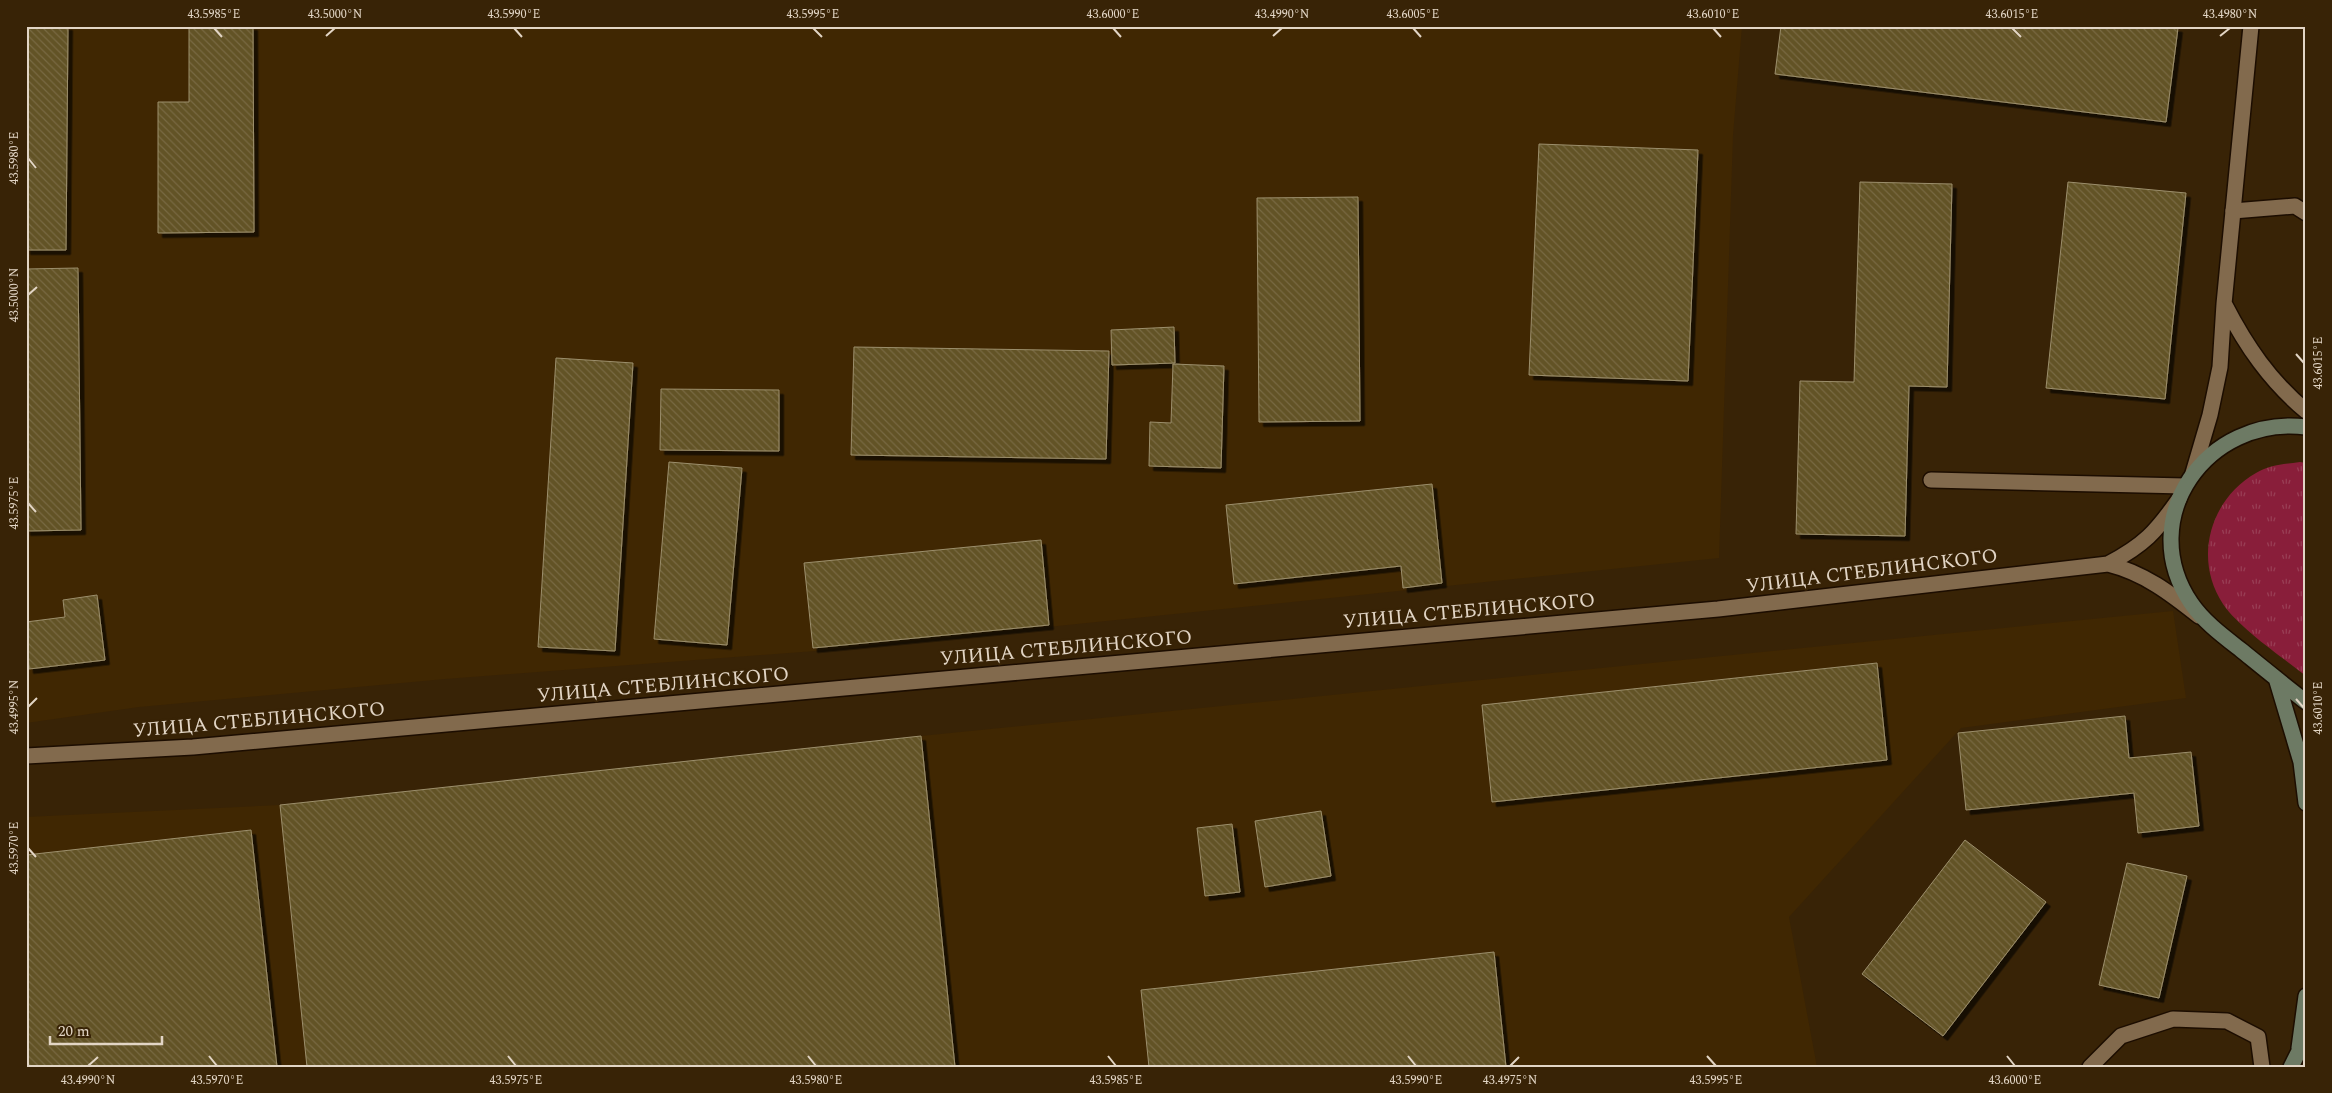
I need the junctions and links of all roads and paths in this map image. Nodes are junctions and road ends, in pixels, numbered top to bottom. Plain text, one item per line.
1 (2251, 26) edge
2 (2233, 211) junction
3 (2306, 213) edge
4 (2224, 304) junction
5 (2306, 411) edge
6 (2306, 427) edge
7 (1931, 480) dead end
8 (2186, 486) junction
9 (2108, 564) junction
10 (2209, 624) junction
11 (2276, 678) junction
12 (2306, 702) edge
13 (26, 756) edge
14 (2306, 803) edge
15 (2306, 996) edge
16 (2302, 1043) edge
17 (2090, 1067) edge
18 (2262, 1067) edge
19 (2291, 1067) edge

1 - 2 street
2 - 3 street
2 - 4 street
4 - 5 street
4 - 8 street
6 - 8 street
7 - 8 street
8 - 9 street
8 - 10 street
9 - 10 street
9 - 13 street, УЛИЦА СТЕБЛИНСКОГО
10 - 11 street
11 - 12 street
11 - 14 street
15 - 16 street
16 - 19 street
17 - 18 street

